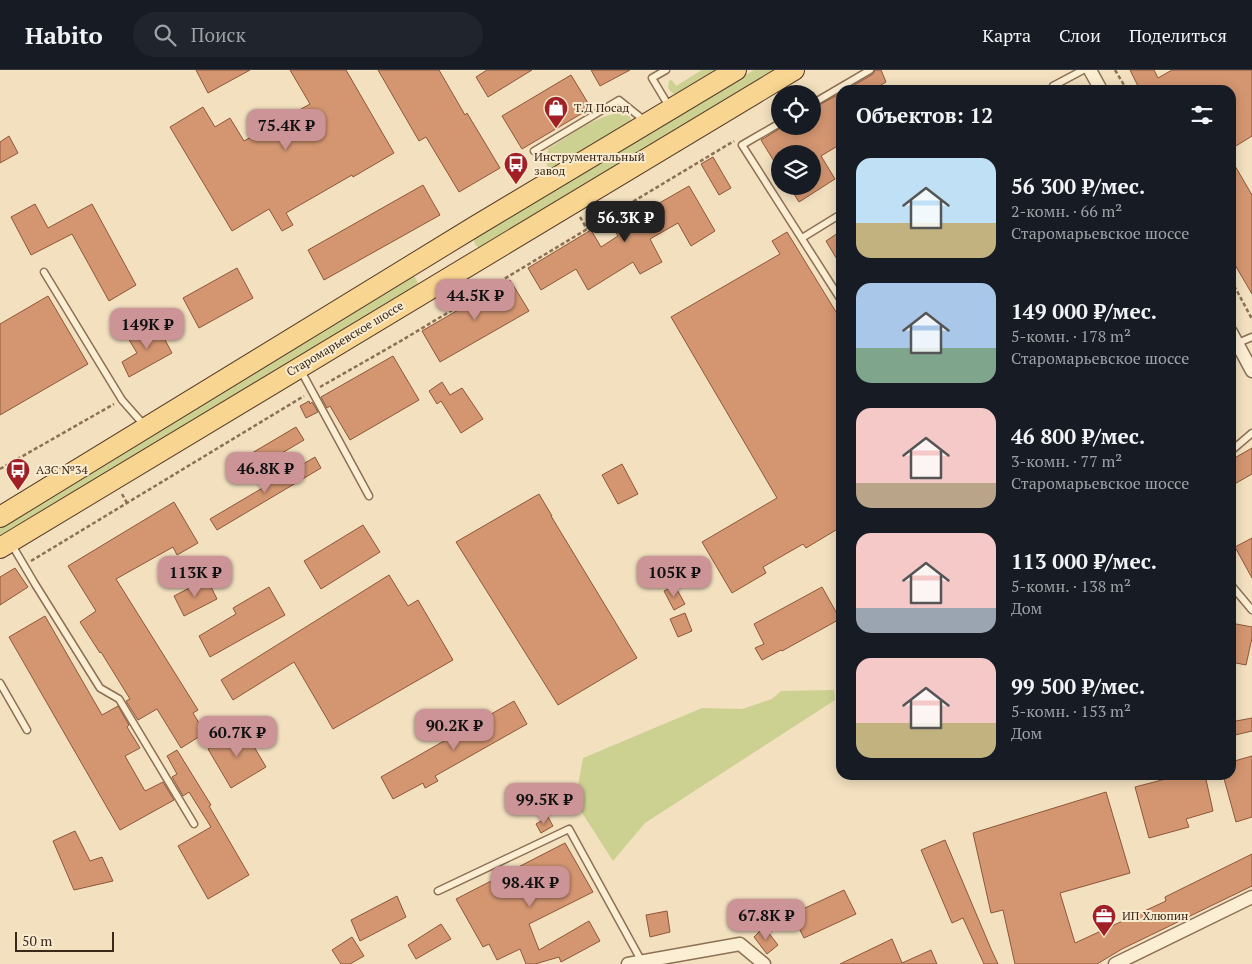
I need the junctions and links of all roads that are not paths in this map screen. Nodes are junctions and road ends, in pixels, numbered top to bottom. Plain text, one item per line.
1 (666, 70) edge
2 (736, 70) edge
3 (794, 70) edge
4 (870, 70) edge
5 (1084, 70) edge
6 (1090, 70) edge
7 (844, 85) edge
8 (1056, 85) edge
9 (1098, 85) edge
10 (836, 90) edge
11 (821, 99) edge
12 (671, 109) junction
13 (648, 123) junction
14 (771, 128) edge
15 (534, 151) dead end
16 (836, 217) edge
17 (802, 238) junction
18 (445, 244) junction
19 (461, 270) junction
20 (44, 272) dead end
21 (836, 292) edge
22 (1252, 337) edge
23 (1236, 340) edge
24 (1238, 343) junction
25 (299, 367) junction
26 (1252, 371) edge
27 (147, 428) junction
28 (1252, 433) edge
29 (1236, 447) edge
30 (369, 496) dead end
31 (0, 517) edge
32 (5, 544) edge
33 (1236, 591) edge
34 (1252, 610) edge
35 (0, 683) edge
36 (27, 730) dead end
37 (194, 824) dead end
38 (438, 891) dead end
39 (1252, 897) edge
40 (642, 962) junction
41 (628, 964) edge
42 (764, 964) edge
43 (1115, 964) edge

1 - 12 lane
2 - 12 main road
3 - 19 main road, Старомарьевское шоссе
4 - 7 lane
5 - 8 lane
6 - 9 street
10 - 11 lane
12 - 13 main road
13 - 15 lane
13 - 18 main road
14 - 17 lane
16 - 17 lane
17 - 21 lane
18 - 19 main road
18 - 27 main road
19 - 25 main road, Старомарьевское шоссе
20 - 27 lane
22 - 24 lane
23 - 24 street
24 - 26 street
25 - 30 lane
25 - 32 main road, Старомарьевское шоссе
27 - 31 main road
28 - 29 lane
32 - 37 lane
33 - 34 lane
35 - 36 lane
38 - 40 lane
39 - 43 street
40 - 41 street
40 - 42 street

